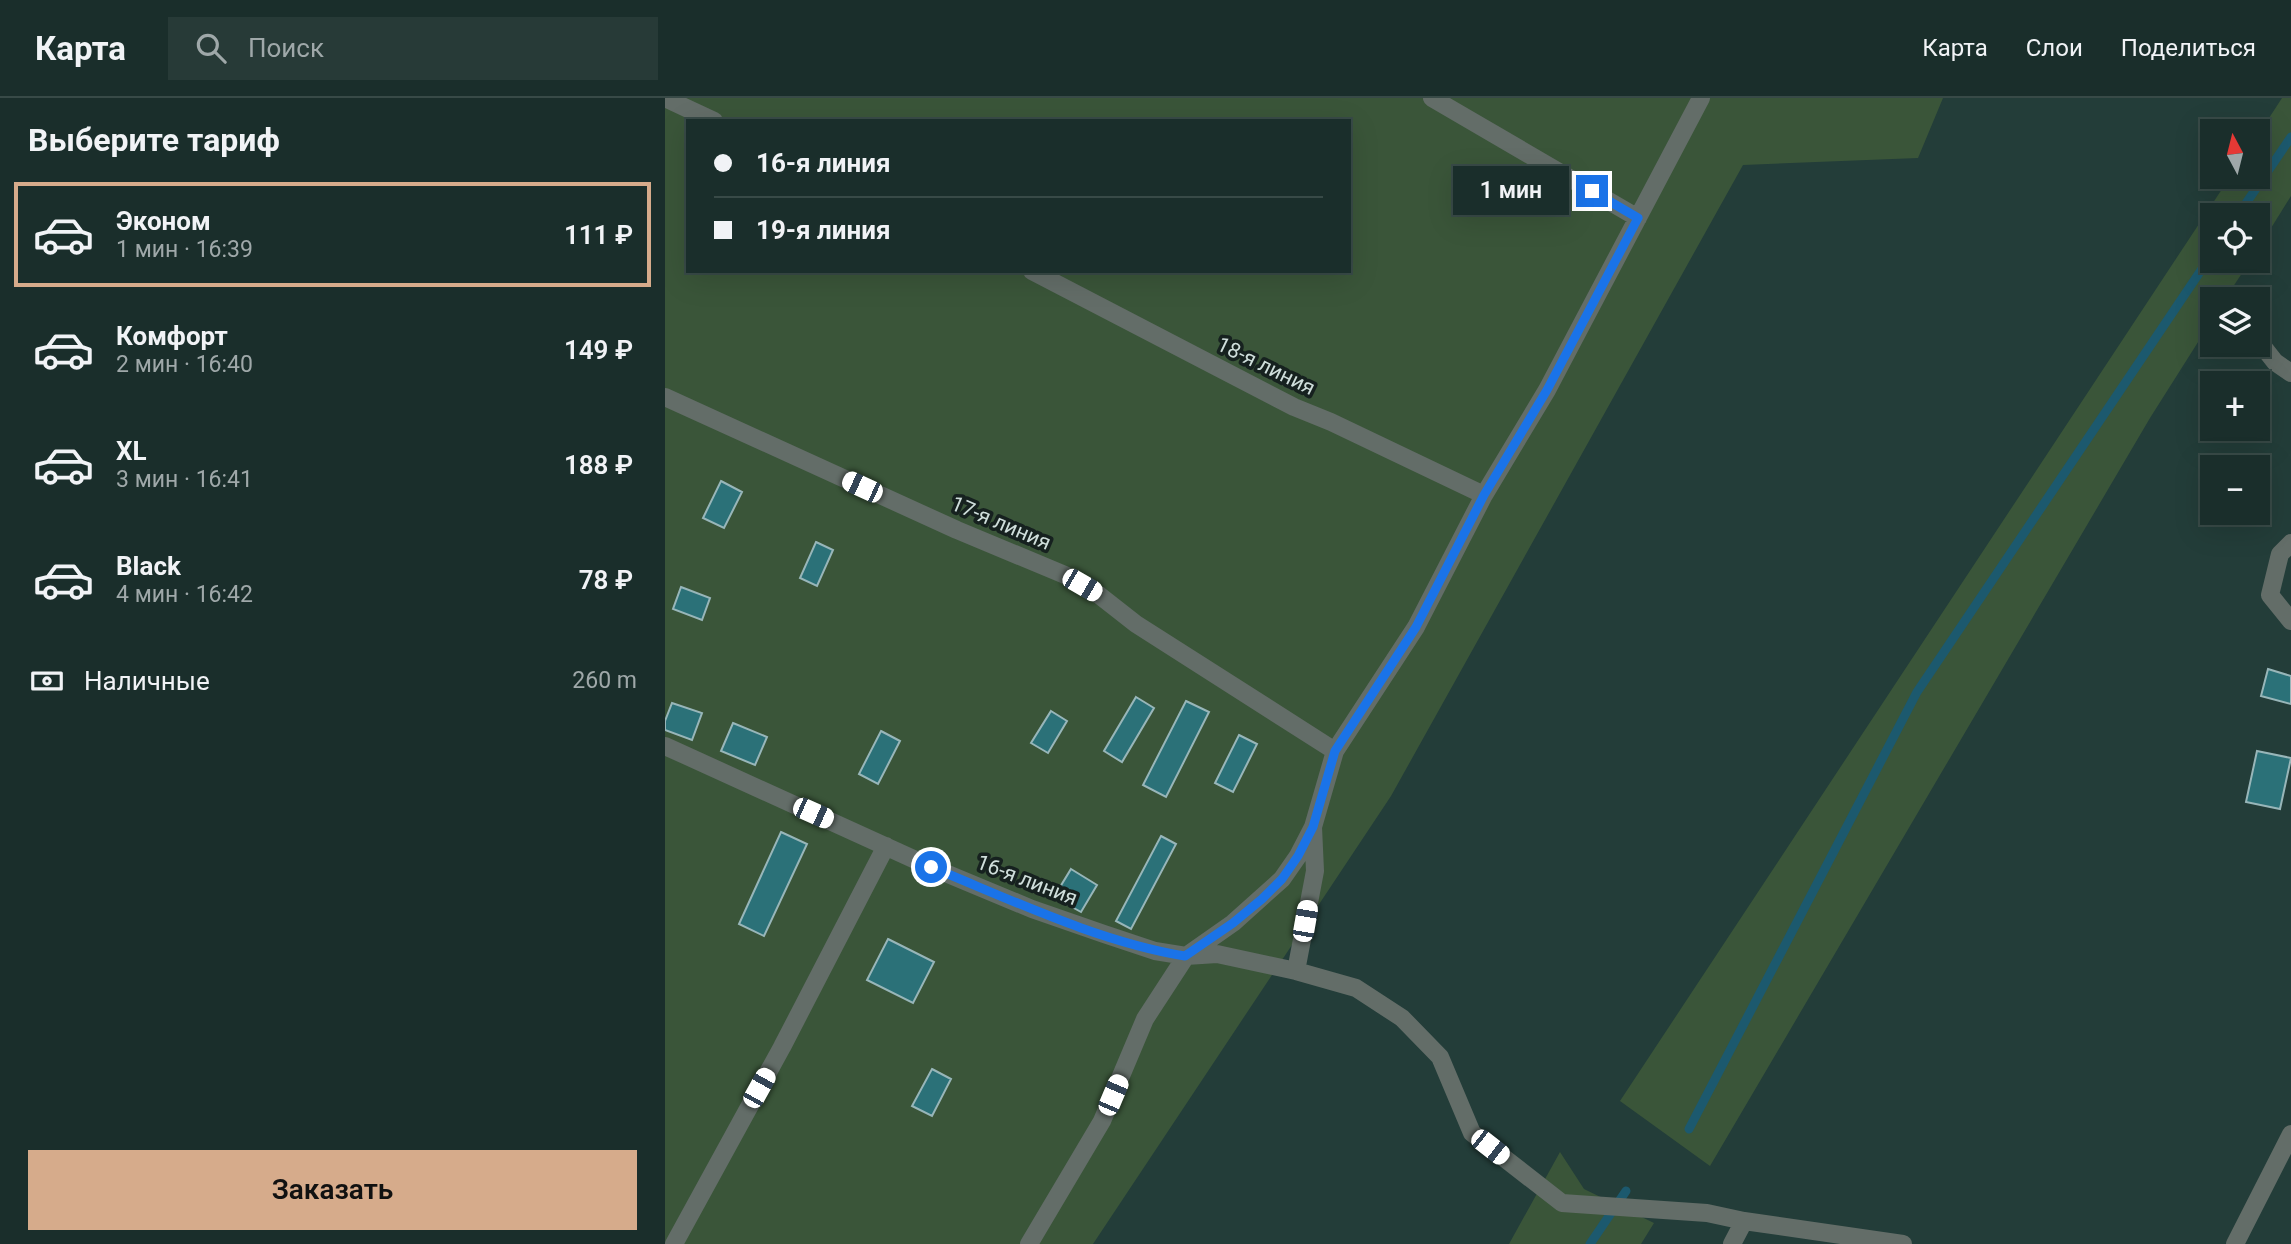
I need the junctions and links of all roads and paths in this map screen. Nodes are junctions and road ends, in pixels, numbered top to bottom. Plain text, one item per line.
1 (665, 98) edge
2 (1432, 98) edge
3 (1701, 98) edge
4 (710, 119) edge
5 (1638, 218) junction
6 (1036, 273) edge
7 (2270, 357) edge
8 (2291, 373) edge
9 (665, 397) edge
10 (1484, 495) junction
11 (2291, 543) edge
12 (2291, 621) edge
13 (665, 746) edge
14 (1335, 751) junction
15 (1313, 827) junction
16 (885, 846) junction
17 (1185, 956) junction
18 (1296, 971) junction
19 (2291, 1134) edge
20 (1744, 1221) junction
21 (674, 1244) edge
22 (1029, 1244) edge
23 (1733, 1244) edge
24 (1903, 1244) edge
25 (2235, 1244) edge

1 - 4 street
2 - 5 street
3 - 5 street
5 - 10 street
6 - 10 street, 18-я линия
7 - 8 street
9 - 14 street, 17-я линия
10 - 14 street
11 - 12 street
13 - 16 street, 16-я линия
14 - 15 street
15 - 17 street
15 - 18 street
16 - 17 street, 16-я линия
16 - 21 street
17 - 18 street, 16-я линия
17 - 22 street
18 - 20 street, 16-я линия
19 - 25 street
20 - 23 street
20 - 24 street, 16-я линия

